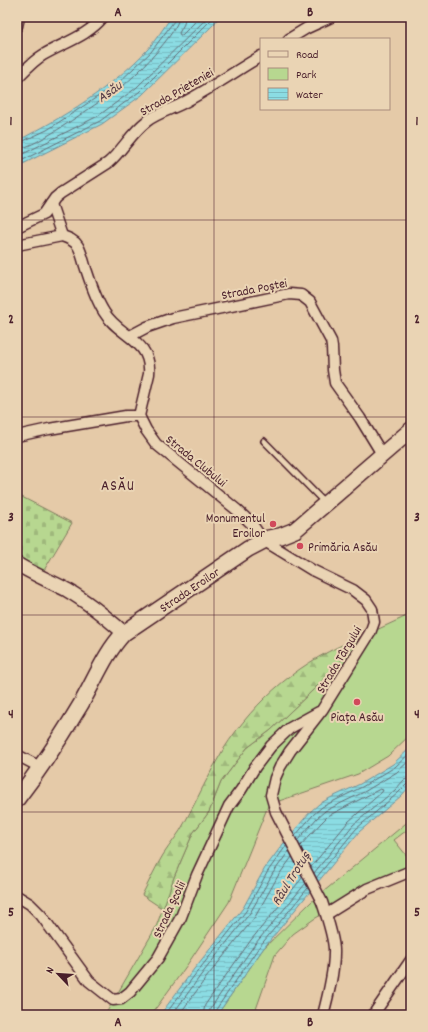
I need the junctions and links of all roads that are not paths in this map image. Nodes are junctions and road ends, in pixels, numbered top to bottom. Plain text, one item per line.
1 (19, 17) edge
2 (103, 17) edge
3 (331, 17) edge
4 (17, 26) edge
5 (291, 38) edge
6 (260, 57) edge
7 (17, 78) edge
8 (51, 204) junction
9 (17, 228) edge
10 (62, 236) junction
11 (17, 245) edge
12 (130, 336) junction
13 (139, 416) junction
14 (411, 430) edge
15 (17, 436) edge
16 (264, 441) dead end
17 (382, 454) junction
18 (326, 504) junction
19 (263, 540) junction
20 (17, 564) edge
21 (124, 633) junction
22 (322, 710) junction
23 (17, 755) edge
24 (40, 767) junction
25 (17, 799) edge
26 (411, 871) edge
27 (17, 896) edge
28 (327, 914) junction
29 (411, 960) edge
30 (323, 1015) edge
31 (373, 1015) edge

1 - 4 street
2 - 7 street
3 - 5 street
6 - 8 street, Strada Prieteniei
8 - 9 street, Strada Prieteniei
8 - 10 street
10 - 11 street
10 - 12 street
12 - 13 street
12 - 17 street, Strada Poștei
13 - 15 street
13 - 19 street, Strada Clubului
14 - 17 main road, Strada Eroilor
16 - 18 lane
17 - 18 main road, Strada Eroilor
18 - 19 main road, Strada Eroilor
19 - 21 main road, Strada Eroilor
19 - 22 street, Strada Târgului
20 - 21 street
21 - 24 main road, Strada Eroilor
22 - 27 street, Strada Școlii
22 - 28 street, Strada Târgului
23 - 24 street
24 - 25 main road, Strada Eroilor
26 - 28 street
28 - 30 street, Strada Târgului
29 - 31 street

